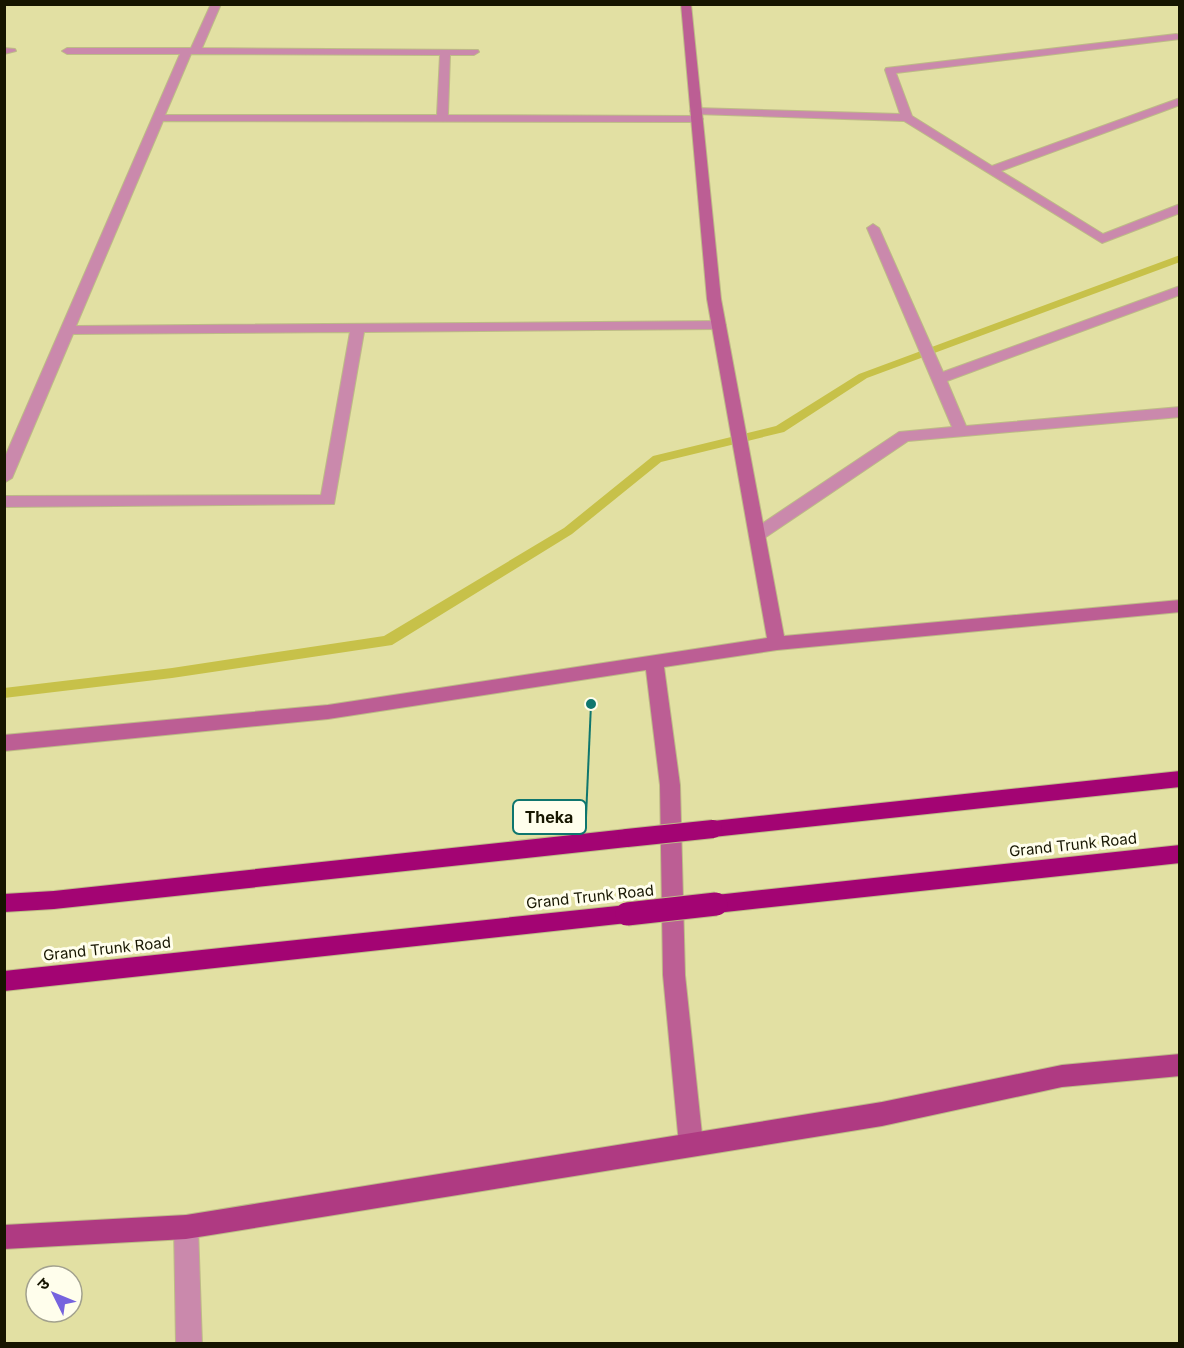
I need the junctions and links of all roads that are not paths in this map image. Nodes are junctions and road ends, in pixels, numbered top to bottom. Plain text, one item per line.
1 (216, 4) edge
2 (686, 4) edge
3 (1176, 37) dead end
4 (67, 51) dead end
5 (191, 51) junction
6 (445, 52) junction
7 (474, 52) dead end
8 (1179, 101) edge
9 (697, 115) junction
10 (158, 118) junction
11 (907, 118) junction
12 (442, 119) junction
13 (992, 170) junction
14 (1179, 208) edge
15 (873, 228) dead end
16 (1179, 290) edge
17 (719, 325) junction
18 (358, 328) junction
19 (68, 330) junction
20 (936, 372) junction
21 (1179, 411) edge
22 (961, 431) junction
23 (4, 478) edge
24 (4, 502) edge
25 (757, 535) junction
26 (1179, 606) edge
27 (777, 643) junction
28 (654, 662) junction
29 (4, 743) edge
30 (1179, 779) edge
31 (1179, 854) edge
32 (4, 903) edge
33 (4, 981) edge
34 (1179, 1065) edge
35 (692, 1144) junction
36 (186, 1227) junction
37 (4, 1237) edge
38 (189, 1344) edge

1 - 5 street
2 - 9 street
3 - 11 street
4 - 5 street
5 - 6 street
5 - 10 street
6 - 7 street
6 - 12 street
8 - 13 street
9 - 11 street
9 - 12 street
9 - 17 street
10 - 12 street
10 - 19 street
11 - 13 street
13 - 14 street
15 - 20 street
16 - 20 street
17 - 18 street
17 - 25 street
18 - 19 street
18 - 24 street
19 - 23 street
20 - 22 street
21 - 22 street
22 - 25 street
25 - 27 street
26 - 27 street
27 - 28 street
28 - 29 street
28 - 35 street
30 - 32 highway, bridge
31 - 33 highway, Grand Trunk Road, bridge
34 - 35 main road
35 - 36 main road
36 - 37 main road
36 - 38 street

